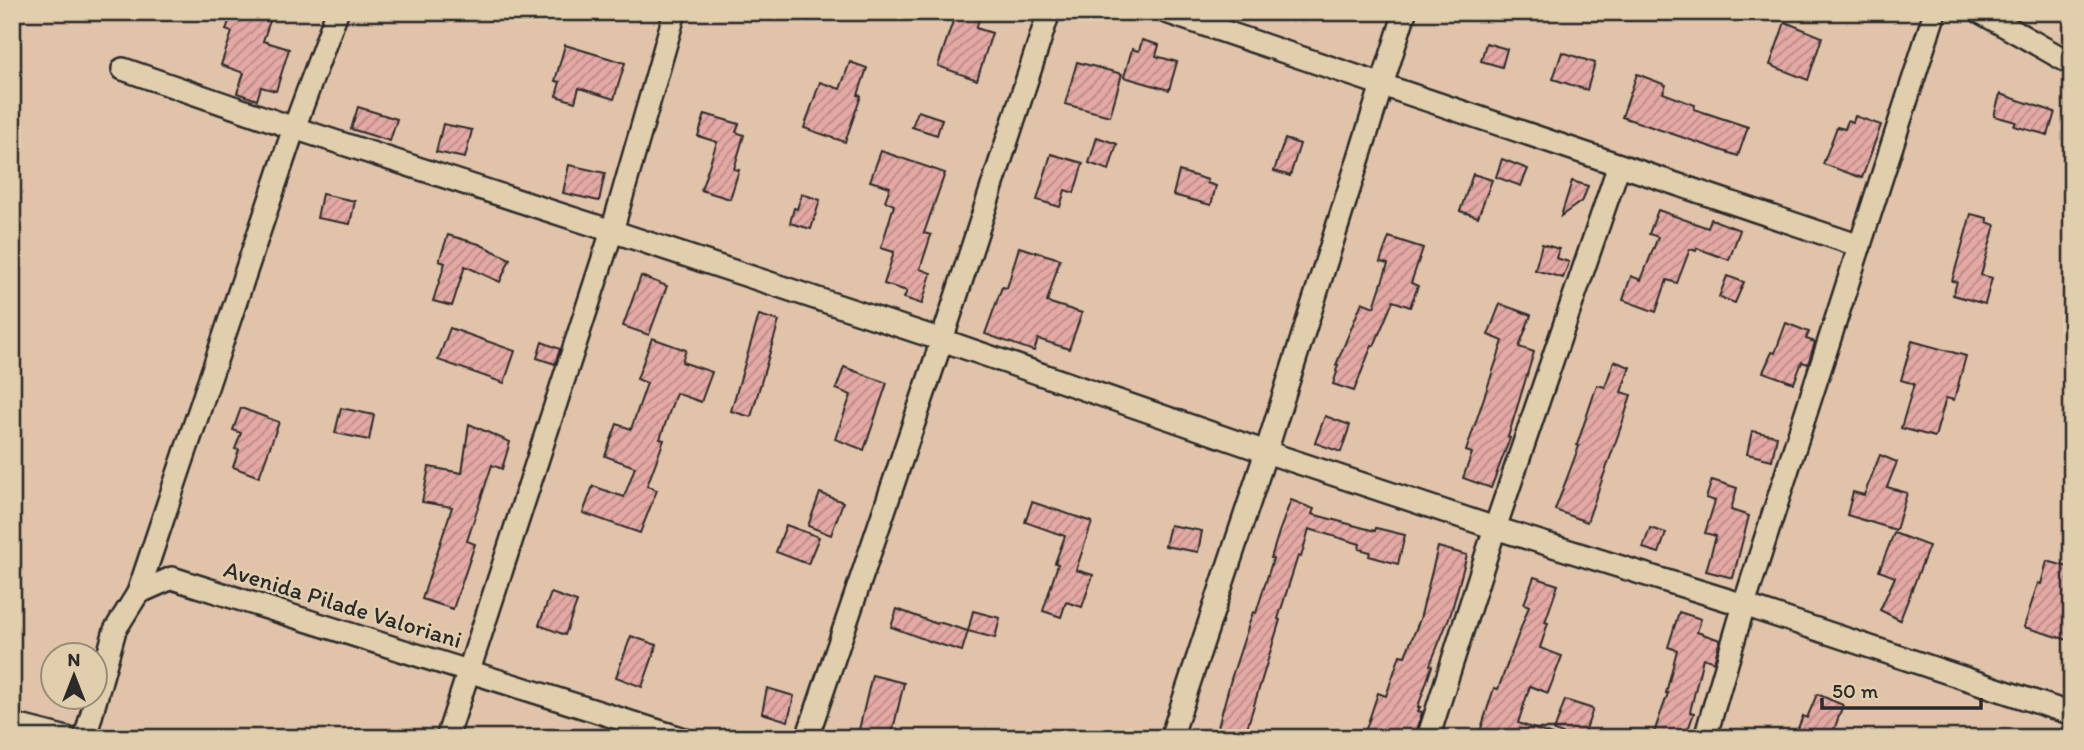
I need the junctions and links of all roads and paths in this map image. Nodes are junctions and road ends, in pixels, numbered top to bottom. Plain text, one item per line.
1 (337, 12) edge
2 (675, 12) edge
3 (1049, 12) edge
4 (1166, 12) edge
5 (1405, 12) edge
6 (1935, 12) edge
7 (1980, 12) edge
8 (2072, 64) edge
9 (123, 69) dead end
10 (1382, 85) junction
11 (294, 128) junction
12 (1619, 165) junction
13 (612, 230) junction
14 (1860, 246) junction
15 (942, 340) junction
16 (1266, 452) junction
17 (1495, 528) junction
18 (138, 593) junction
19 (1744, 606) junction
20 (468, 671) junction
21 (2072, 714) edge
22 (12, 724) edge
23 (67, 738) edge
24 (85, 738) edge
25 (447, 738) edge
26 (681, 738) edge
27 (807, 738) edge
28 (1171, 738) edge
29 (1428, 738) edge
30 (1705, 738) edge

1 - 11 street
2 - 13 street
3 - 15 street
4 - 10 street
5 - 10 street
6 - 14 street
7 - 8 street
9 - 11 street
10 - 12 street
10 - 16 street
11 - 13 street
11 - 18 street
12 - 14 street
12 - 17 street
13 - 15 street
13 - 20 street
14 - 19 street
15 - 16 street
15 - 27 street
16 - 17 street
16 - 28 street
17 - 19 street
17 - 29 street
18 - 20 street, Avenida Pilade Valoriani
18 - 24 street
19 - 21 street
19 - 30 street
20 - 25 street
20 - 26 street, Avenida Pilade Valoriani
22 - 23 street

